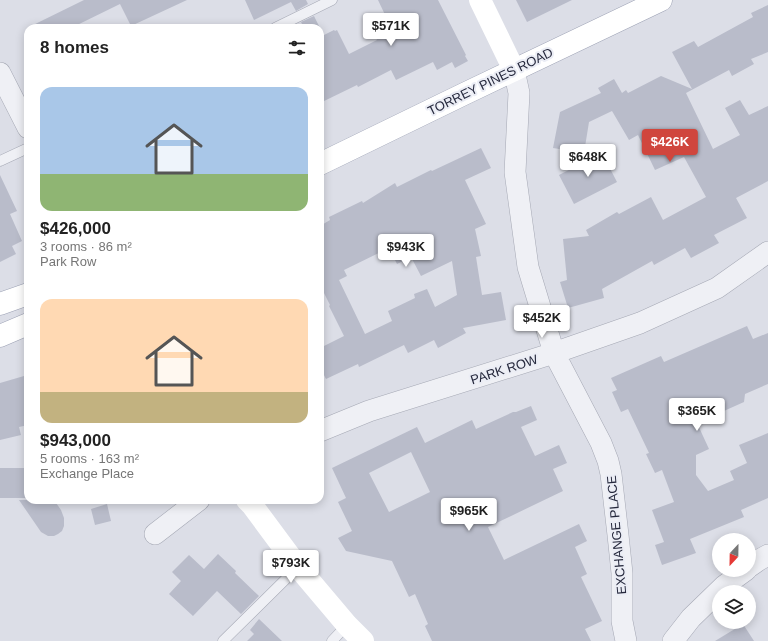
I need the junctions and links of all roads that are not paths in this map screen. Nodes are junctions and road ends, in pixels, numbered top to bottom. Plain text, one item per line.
1 (332, 0) edge
2 (480, 0) edge
3 (661, 0) edge
4 (283, 24) edge
5 (514, 70) junction
6 (0, 73) edge
7 (24, 120) edge
8 (24, 150) edge
9 (0, 161) edge
10 (324, 162) edge
11 (768, 252) edge
12 (24, 295) edge
13 (0, 304) edge
14 (24, 326) edge
15 (0, 336) edge
16 (554, 353) junction
17 (324, 429) edge
18 (194, 504) edge
19 (251, 504) edge
20 (155, 534) dead end
21 (768, 555) edge
22 (756, 562) edge
23 (298, 566) junction
24 (736, 577) edge
25 (355, 636) edge
26 (223, 641) edge
27 (332, 641) edge
28 (626, 641) edge
29 (673, 641) edge

1 - 4 lane
2 - 5 main road, EXCHANGE PLACE
3 - 5 main road, TORREY PINES ROAD
5 - 10 main road, TORREY PINES ROAD
5 - 16 street, EXCHANGE PLACE
6 - 7 street
8 - 9 lane
11 - 16 street, PARK ROW
12 - 13 main road
14 - 15 main road
16 - 17 street, PARK ROW
16 - 28 street, EXCHANGE PLACE
18 - 20 street
19 - 23 main road
21 - 22 street
23 - 25 main road
23 - 26 lane
24 - 29 street
25 - 27 lane

